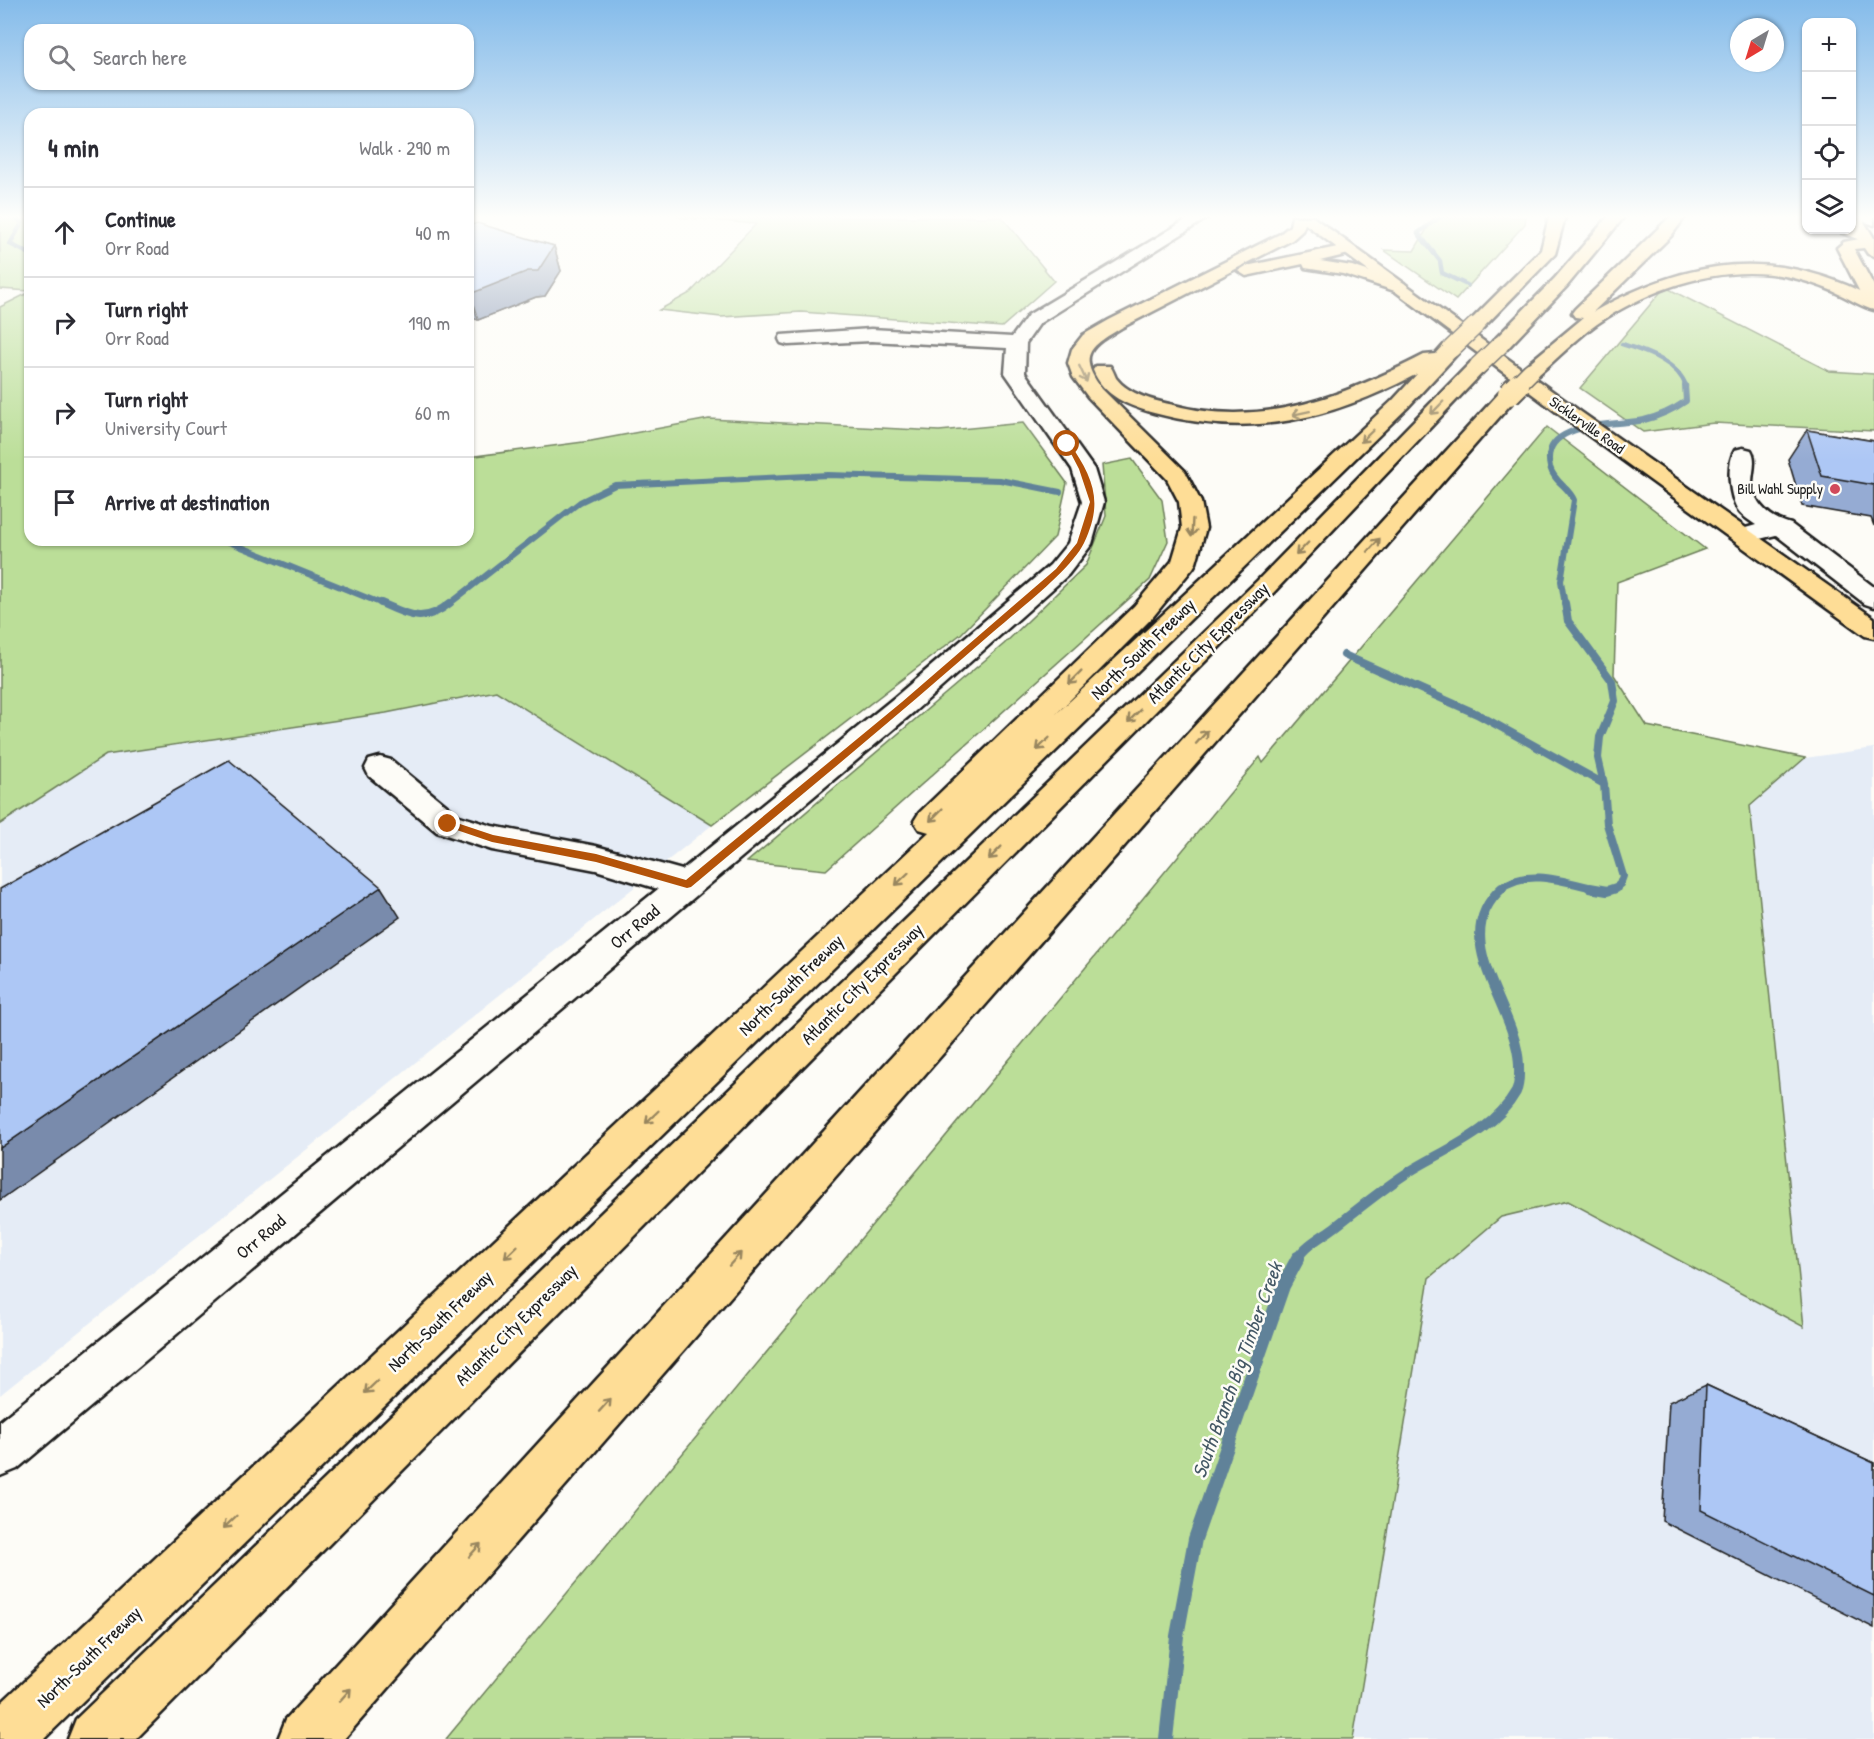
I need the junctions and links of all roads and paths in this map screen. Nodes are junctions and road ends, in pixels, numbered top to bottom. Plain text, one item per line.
1 (1068, 298) edge
2 (1175, 298) edge
3 (1195, 298) edge
4 (1413, 298) edge
5 (1502, 298) edge
6 (1542, 298) edge
7 (1593, 298) edge
8 (1595, 298) edge
9 (1632, 298) edge
10 (1589, 304) junction
11 (788, 339) dead end
12 (1017, 343) junction
13 (1476, 353) junction
14 (1531, 371) junction
15 (1743, 455) dead end
16 (1774, 528) junction
17 (1743, 536) junction
18 (1874, 599) edge
19 (1871, 624) edge
20 (380, 768) dead end
21 (687, 884) junction
22 (694, 1077) junction
23 (0, 1452) edge
24 (4, 1739) edge
25 (96, 1739) edge
26 (306, 1739) edge

1 - 12 street
2 -> 22 main road
13 -> 3 main road
4 - 17 main road, Sicklerville Road
5 - 13 main road, North-South Freeway, bridge
6 - 13 main road, Atlantic City Expressway
7 - 10 main road
8 - 10 main road
9 - 14 main road
10 - 14 main road
11 - 12 street
12 - 21 street, Orr Road
13 -> 22 main road, North-South Freeway
13 -> 25 main road, Atlantic City Expressway
26 -> 14 main road, bridge
15 - 16 street
16 - 17 street
16 - 18 street
17 - 19 main road, Sicklerville Road
20 - 21 street
21 - 23 street, Orr Road
22 -> 24 main road, North-South Freeway

